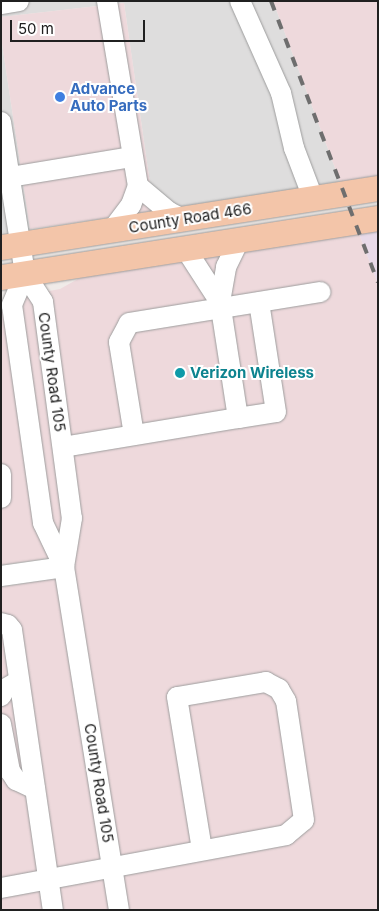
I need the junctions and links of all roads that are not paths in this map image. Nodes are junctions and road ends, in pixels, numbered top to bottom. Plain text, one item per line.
1 (20, 1) edge
2 (107, 1) edge
3 (240, 1) edge
4 (1, 4) edge
5 (2, 125) edge
6 (132, 157) junction
7 (10, 177) junction
8 (138, 186) junction
9 (378, 188) edge
10 (313, 198) junction
11 (378, 218) edge
12 (183, 219) junction
13 (112, 230) junction
14 (239, 240) junction
15 (11, 246) edge
16 (185, 248) junction
17 (13, 275) edge
18 (321, 292) dead end
19 (259, 302) junction
20 (220, 305) junction
21 (238, 418) junction
22 (134, 435) junction
23 (62, 447) junction
24 (1, 474) edge
25 (1, 498) edge
26 (64, 567) junction
27 (1, 576) edge
28 (1, 623) edge
29 (19, 681) junction
30 (1, 696) edge
31 (1, 724) edge
32 (35, 789) junction
33 (202, 850) junction
34 (112, 867) junction
35 (48, 879) junction
36 (1, 888) edge
37 (53, 910) edge
38 (119, 910) edge

1 - 4 street
2 - 6 street
3 - 10 street
5 - 7 street
6 - 7 street
6 - 8 street
7 - 15 street
8 - 12 street
8 - 13 street
9 - 10 main road, County Road 466
10 - 12 main road, County Road 466
11 - 14 main road
12 - 13 main road, County Road 466
13 - 15 main road, County Road 466
14 - 16 main road
14 - 20 street
15 - 17 street
16 - 17 main road
16 - 20 street
17 - 23 street, County Road 105
17 - 26 street, County Road 105
18 - 19 street
19 - 20 street
19 - 21 street
20 - 21 street
20 - 22 street
21 - 22 street
22 - 23 street
23 - 26 street, County Road 105
24 - 25 street
26 - 27 street
26 - 34 street, County Road 105
28 - 29 street
29 - 30 street
29 - 32 street
31 - 32 street
32 - 35 street
33 - 33 street
33 - 34 street
34 - 35 street
34 - 38 street, County Road 105
35 - 36 street
35 - 37 street

